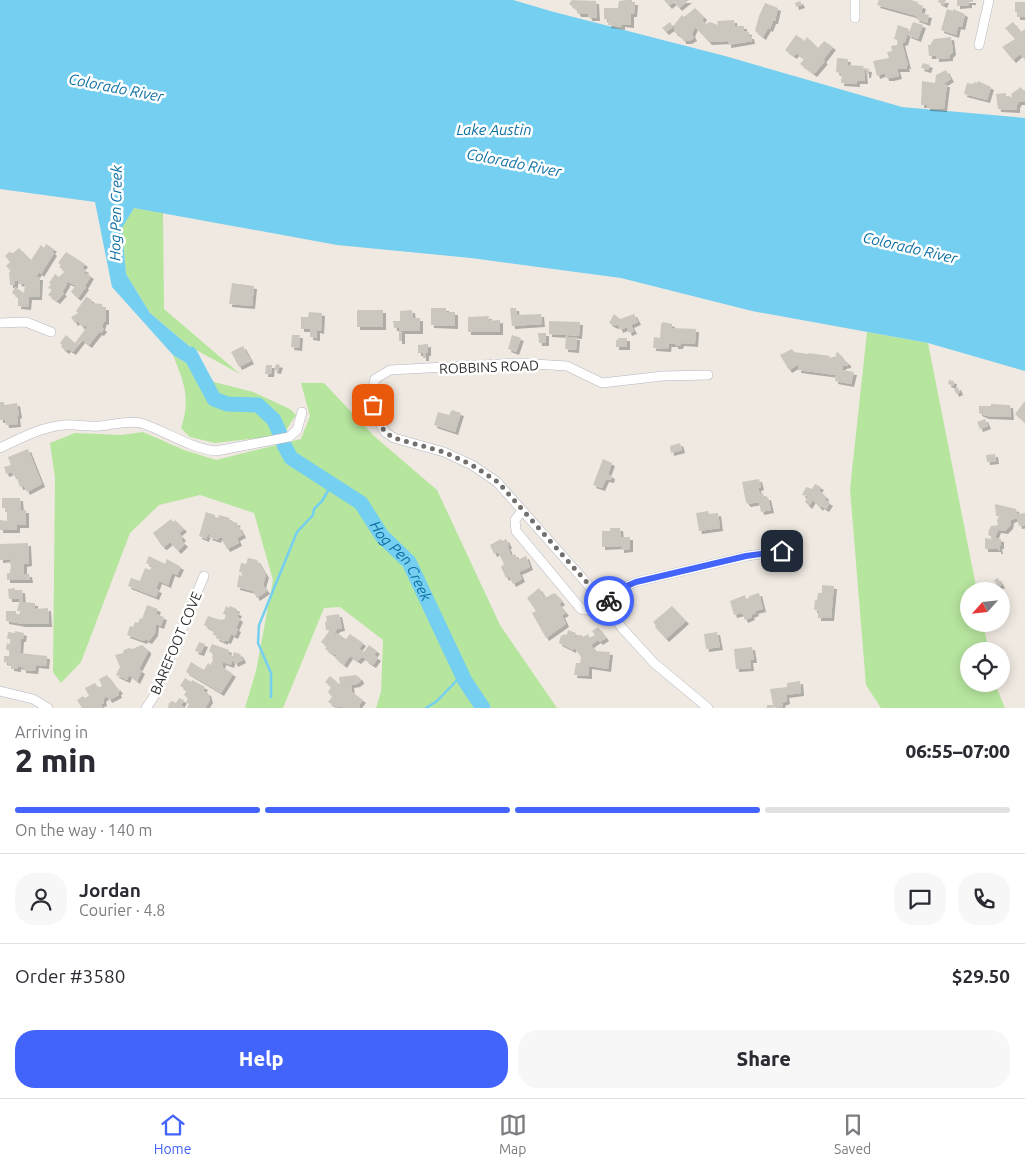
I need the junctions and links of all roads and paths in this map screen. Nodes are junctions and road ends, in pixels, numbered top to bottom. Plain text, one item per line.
1 (856, 0) edge
2 (989, 0) edge
3 (855, 18) dead end
4 (979, 44) dead end
5 (0, 323) edge
6 (52, 332) dead end
7 (708, 375) dead end
8 (302, 412) dead end
9 (0, 448) edge
10 (522, 510) junction
11 (782, 551) dead end
12 (204, 576) dead end
13 (606, 604) junction
14 (0, 691) edge
15 (48, 708) edge
16 (146, 708) edge
17 (708, 708) edge

1 - 3 street
2 - 4 street
5 - 6 street
7 - 10 street, ROBBINS ROAD
8 - 9 street
10 - 13 street
10 - 13 street
11 - 13 street
12 - 16 street, BAREFOOT COVE
13 - 17 street
14 - 15 street

